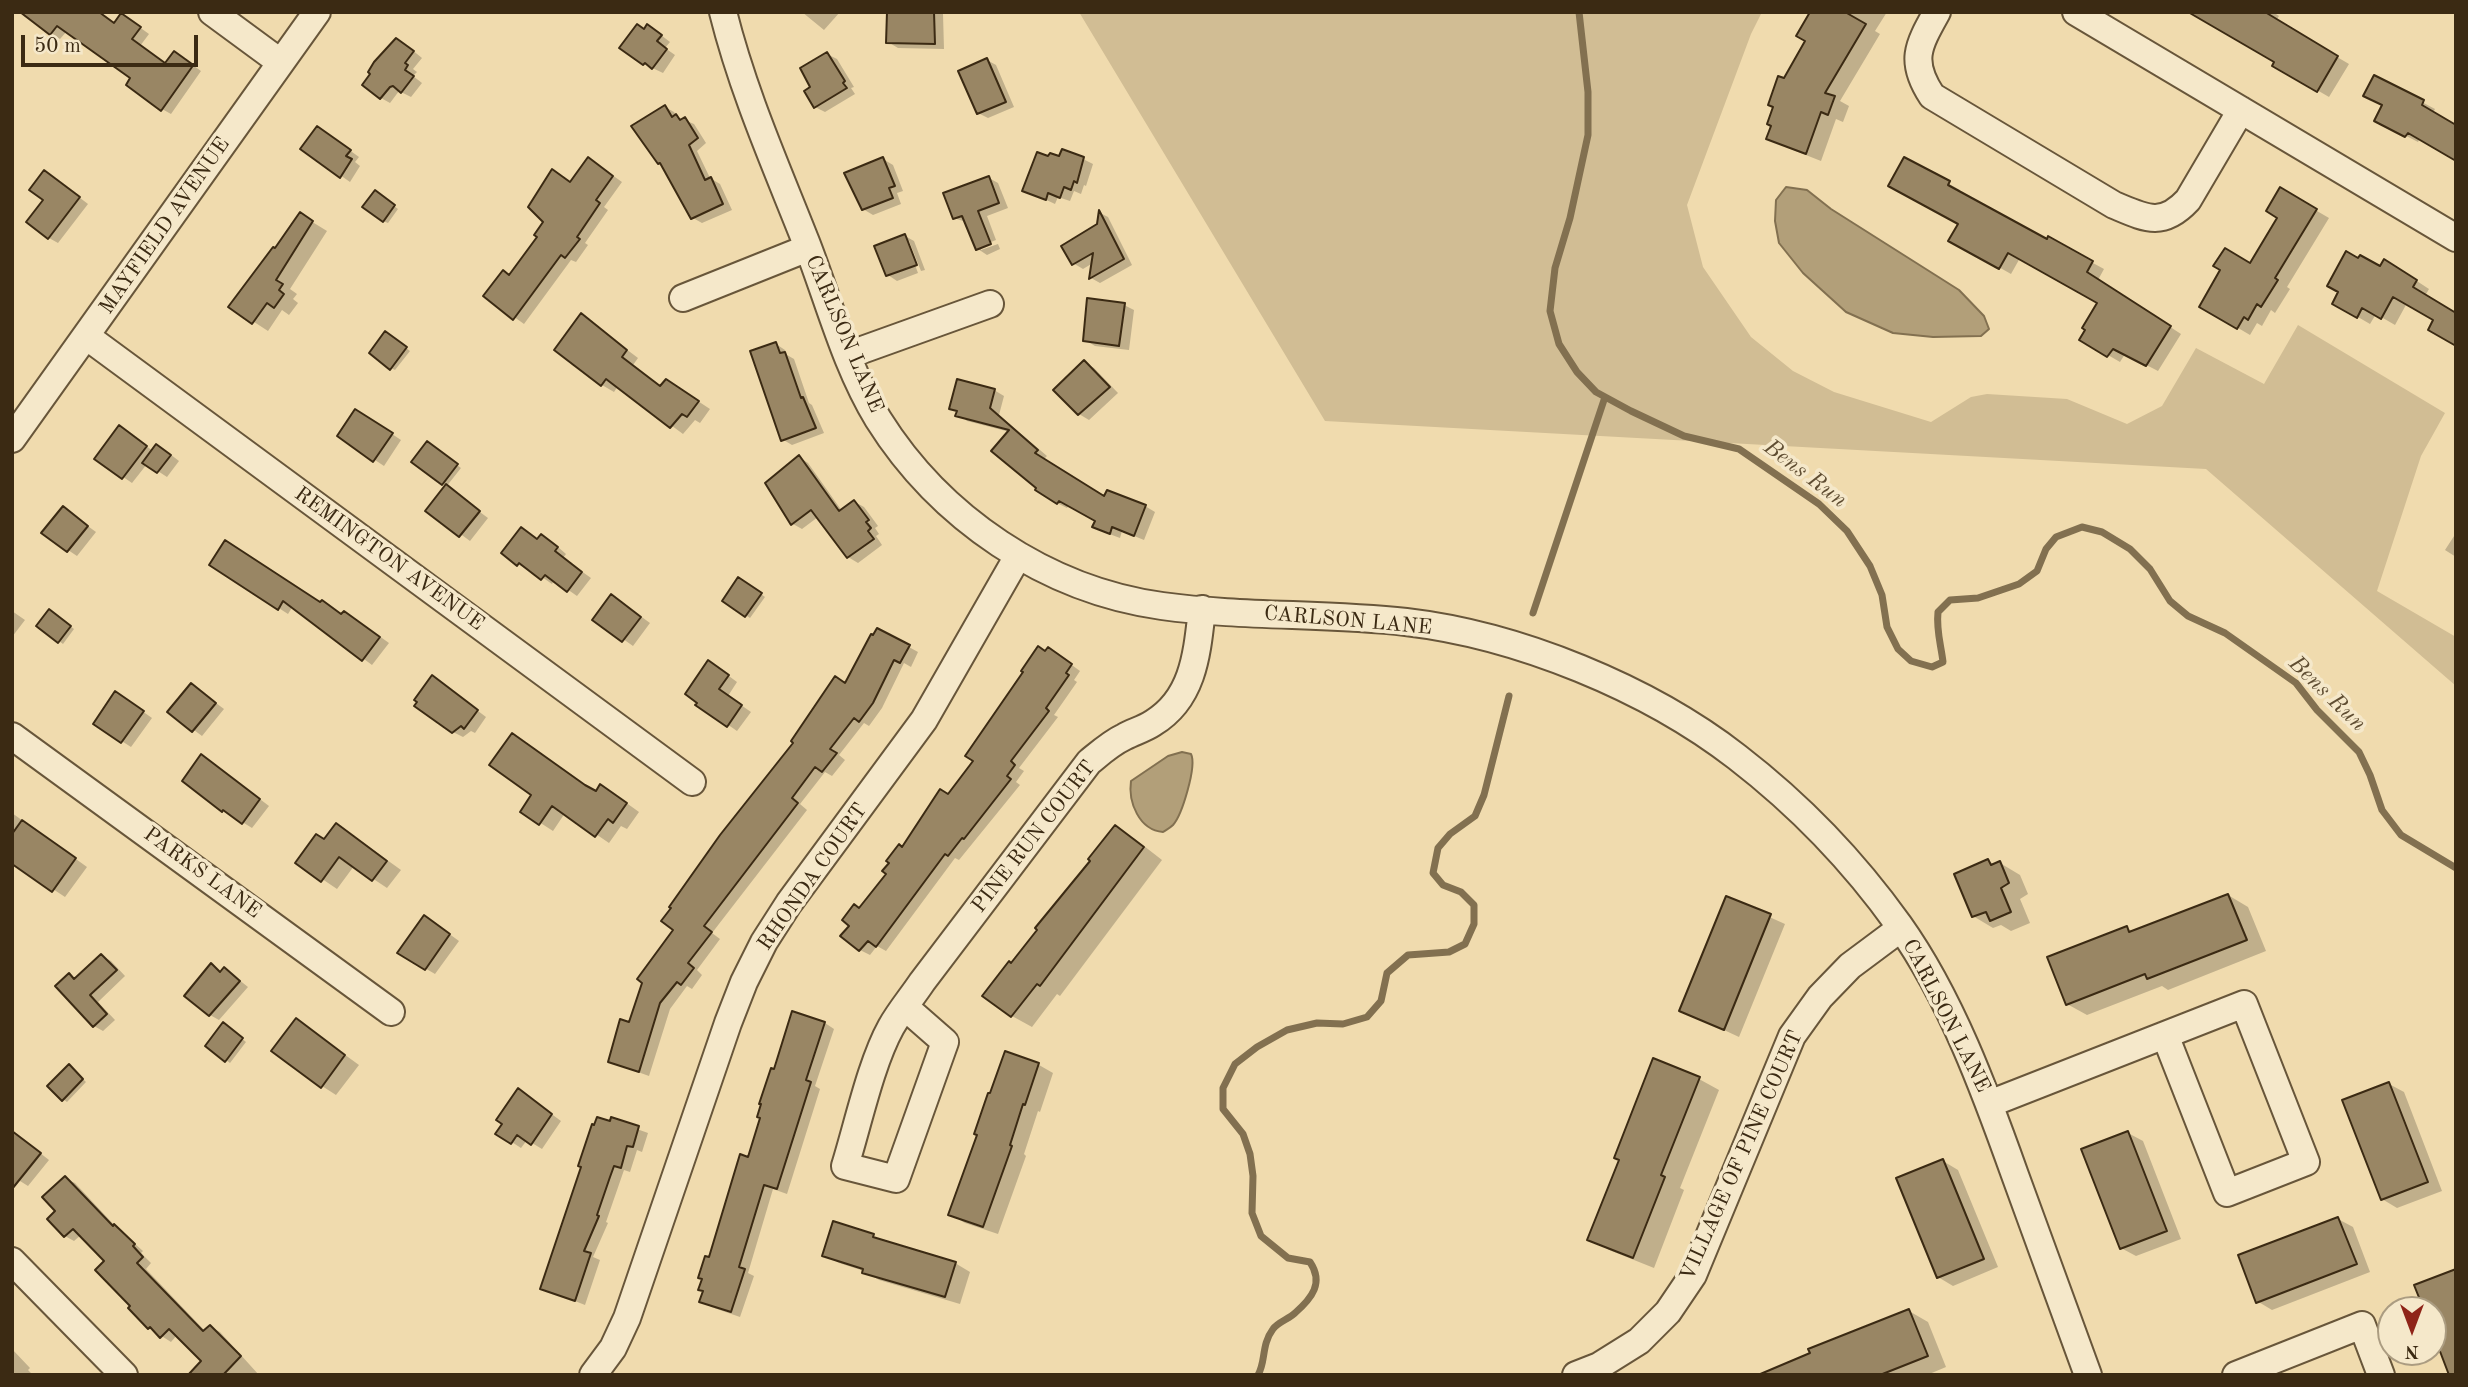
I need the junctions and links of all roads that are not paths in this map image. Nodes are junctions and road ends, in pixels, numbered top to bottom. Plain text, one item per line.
1 (212, 12) edge
2 (317, 12) edge
3 (723, 12) edge
4 (1937, 12) edge
5 (2076, 12) edge
6 (280, 62) junction
7 (2241, 110) junction
8 (2456, 238) edge
9 (808, 248) junction
10 (684, 298) dead end
11 (990, 304) dead end
12 (86, 336) junction
13 (848, 355) junction
14 (12, 439) edge
15 (1018, 556) junction
16 (1202, 609) junction
17 (12, 736) edge
18 (692, 782) dead end
19 (1902, 928) junction
20 (905, 1007) junction
21 (391, 1012) dead end
22 (2165, 1035) junction
23 (1989, 1104) junction
24 (12, 1261) edge
25 (2291, 1365) edge
26 (124, 1375) edge
27 (593, 1375) edge
28 (1576, 1375) edge
29 (2088, 1375) edge
30 (2236, 1375) edge
31 (2381, 1375) edge

1 - 6 street
2 - 6 street, MAYFIELD AVENUE
3 - 9 street, CARLSON LANE
4 - 7 street
5 - 7 street
6 - 12 street, MAYFIELD AVENUE
7 - 8 street
9 - 10 street
9 - 13 street, CARLSON LANE
11 - 13 street
12 - 14 street, MAYFIELD AVENUE
12 - 18 street, REMINGTON AVENUE
13 - 15 street, CARLSON LANE
15 - 16 street, CARLSON LANE
15 - 27 street, RHONDA COURT
16 - 19 street, CARLSON LANE
16 - 20 street, PINE RUN COURT
17 - 21 street, PARKS LANE
19 - 23 street, CARLSON LANE
19 - 28 street, VILLAGE OF PINE COURT
20 - 20 street, PINE RUN COURT
22 - 22 street
22 - 23 street
23 - 29 street, CARLSON LANE
24 - 26 street
25 - 30 street
25 - 31 street

